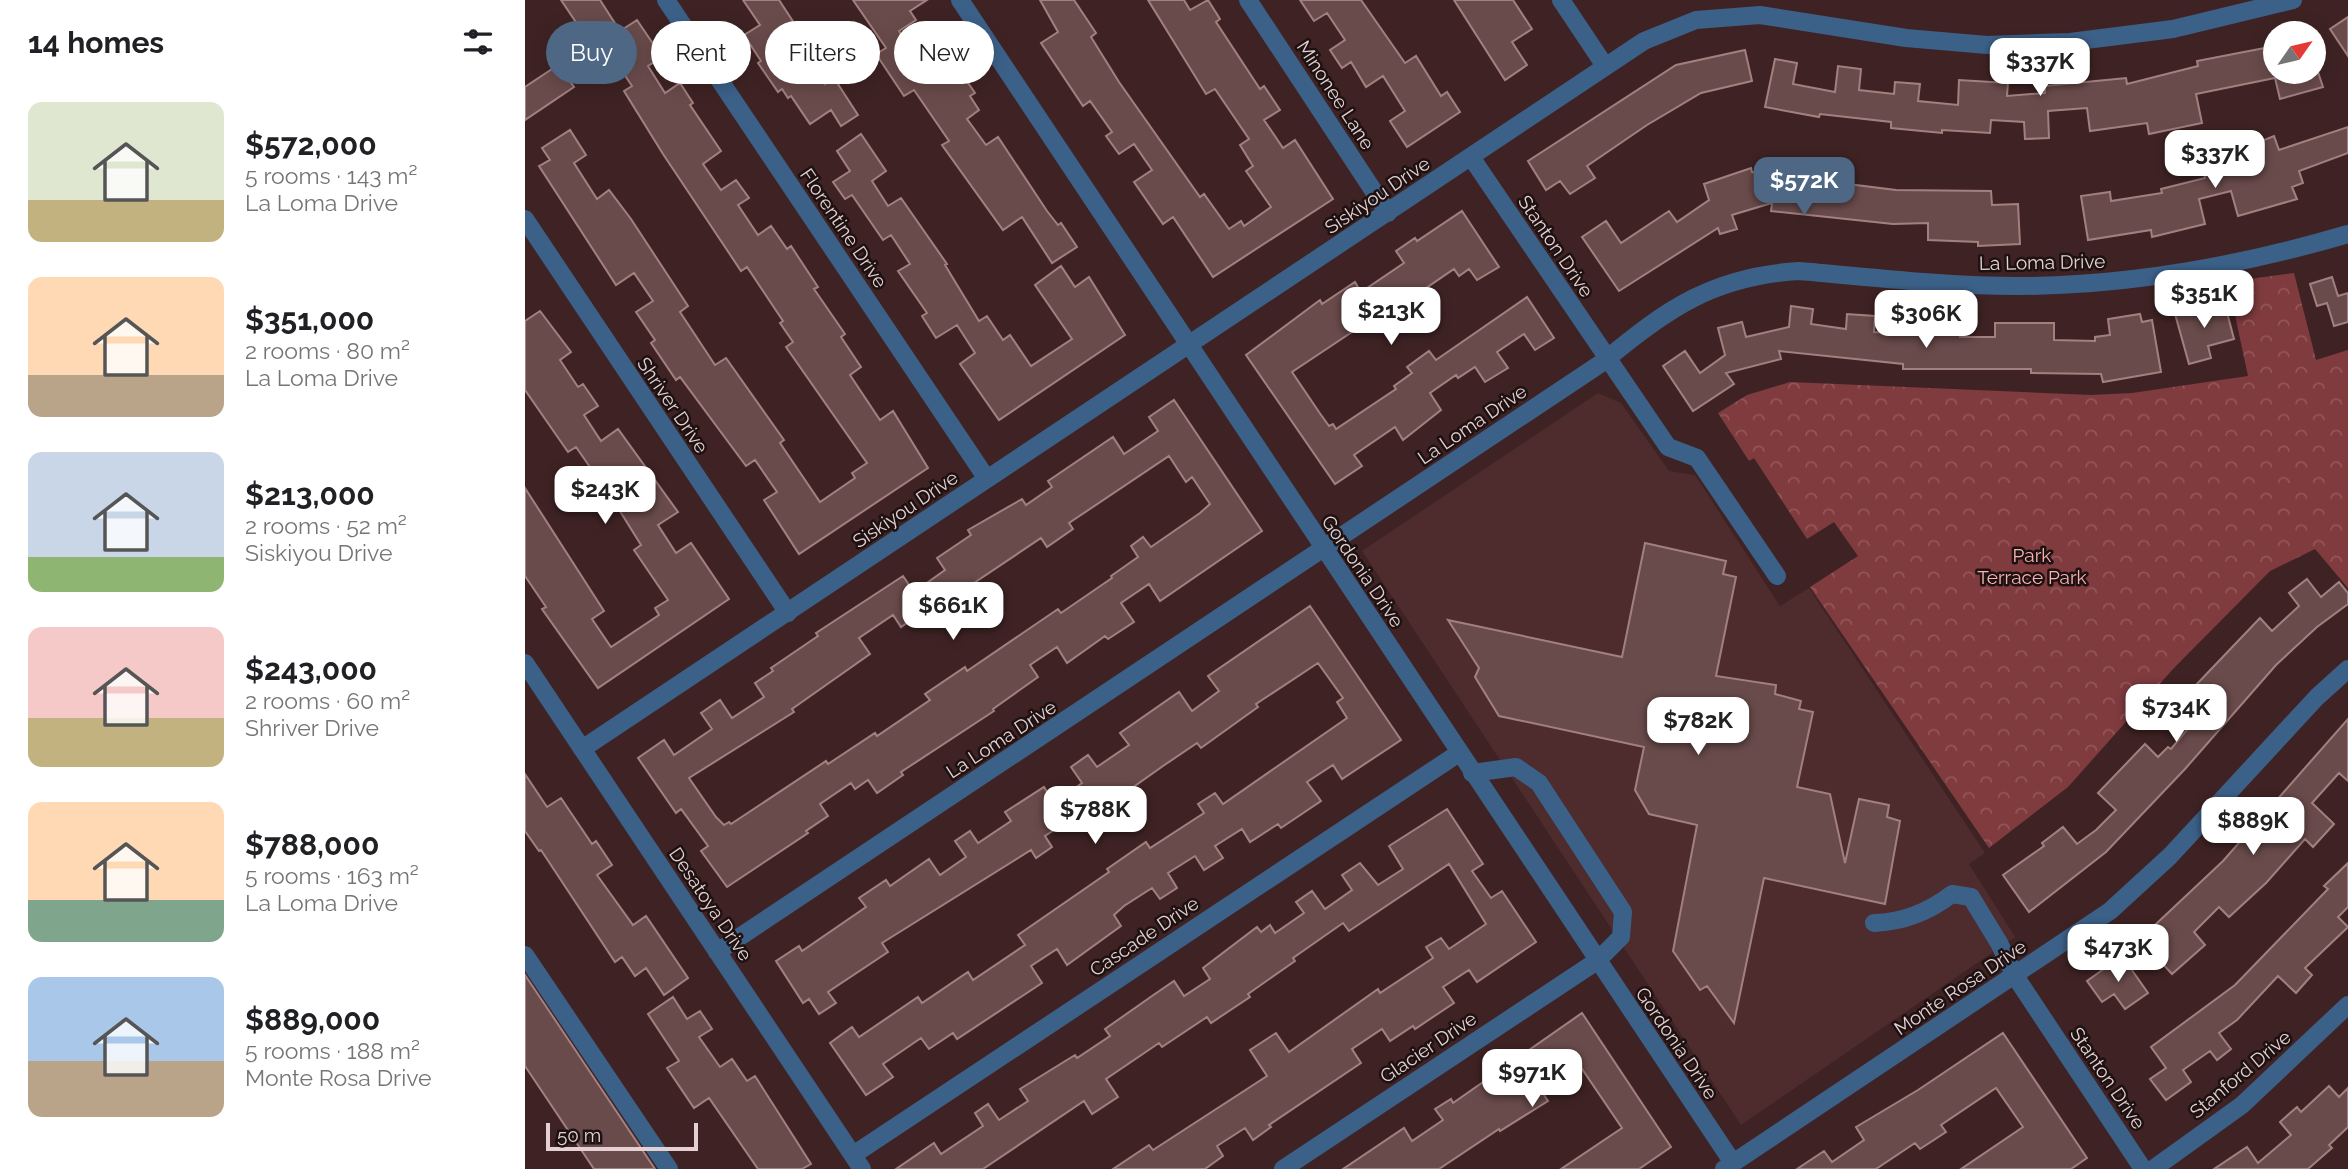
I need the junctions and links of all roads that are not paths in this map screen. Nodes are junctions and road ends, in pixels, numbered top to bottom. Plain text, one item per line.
1 (666, 0) edge
2 (960, 0) edge
3 (1248, 0) edge
4 (1560, 0) edge
5 (2293, 0) edge
6 (1605, 66) junction
7 (1471, 157) junction
8 (1388, 213) junction
9 (525, 219) edge
10 (2348, 234) edge
11 (1187, 346) junction
12 (1607, 359) junction
13 (987, 479) junction
14 (1323, 549) junction
15 (1777, 576) dead end
16 (787, 613) junction
17 (525, 663) edge
18 (2348, 668) edge
19 (582, 749) junction
20 (1459, 753) junction
21 (1472, 773) junction
22 (1874, 923) dead end
23 (717, 952) junction
24 (525, 955) edge
25 (1597, 961) junction
26 (2015, 976) junction
27 (2348, 1005) edge
28 (857, 1162) edge
29 (1728, 1166) edge
30 (669, 1169) edge
31 (1283, 1169) edge
32 (2143, 1169) edge
33 (2153, 1169) edge

1 - 13 street, Florentine Drive
2 - 11 street, Gordonia Drive
3 - 8 street, Minonee Lane
4 - 6 street
5 - 6 street, Siskiyou Drive
6 - 7 street, Siskiyou Drive
7 - 8 street, Siskiyou Drive
7 - 12 street, Stanton Drive
8 - 11 street, Siskiyou Drive
9 - 16 street, Shriver Drive
10 - 12 street, La Loma Drive
11 - 13 street, Siskiyou Drive
11 - 14 street, Gordonia Drive
12 - 14 street, La Loma Drive
12 - 15 street, Stanton Drive
13 - 16 street, Siskiyou Drive
14 - 20 street, Gordonia Drive
14 - 23 street, La Loma Drive
16 - 19 street, Siskiyou Drive
17 - 19 street, Desatoya Drive
18 - 26 street, Monte Rosa Drive
19 - 23 street, Desatoya Drive
20 - 21 street, Gordonia Drive
20 - 28 street, Cascade Drive
21 - 25 street, Gordonia Drive
21 - 25 street, Glacier Drive
22 - 26 street, Stanton Drive
23 - 28 street, Desatoya Drive
24 - 30 street
25 - 29 street, Gordonia Drive
25 - 31 street, Glacier Drive
26 - 29 street, Monte Rosa Drive
26 - 32 street, Stanton Drive
27 - 33 street, Stanford Drive

